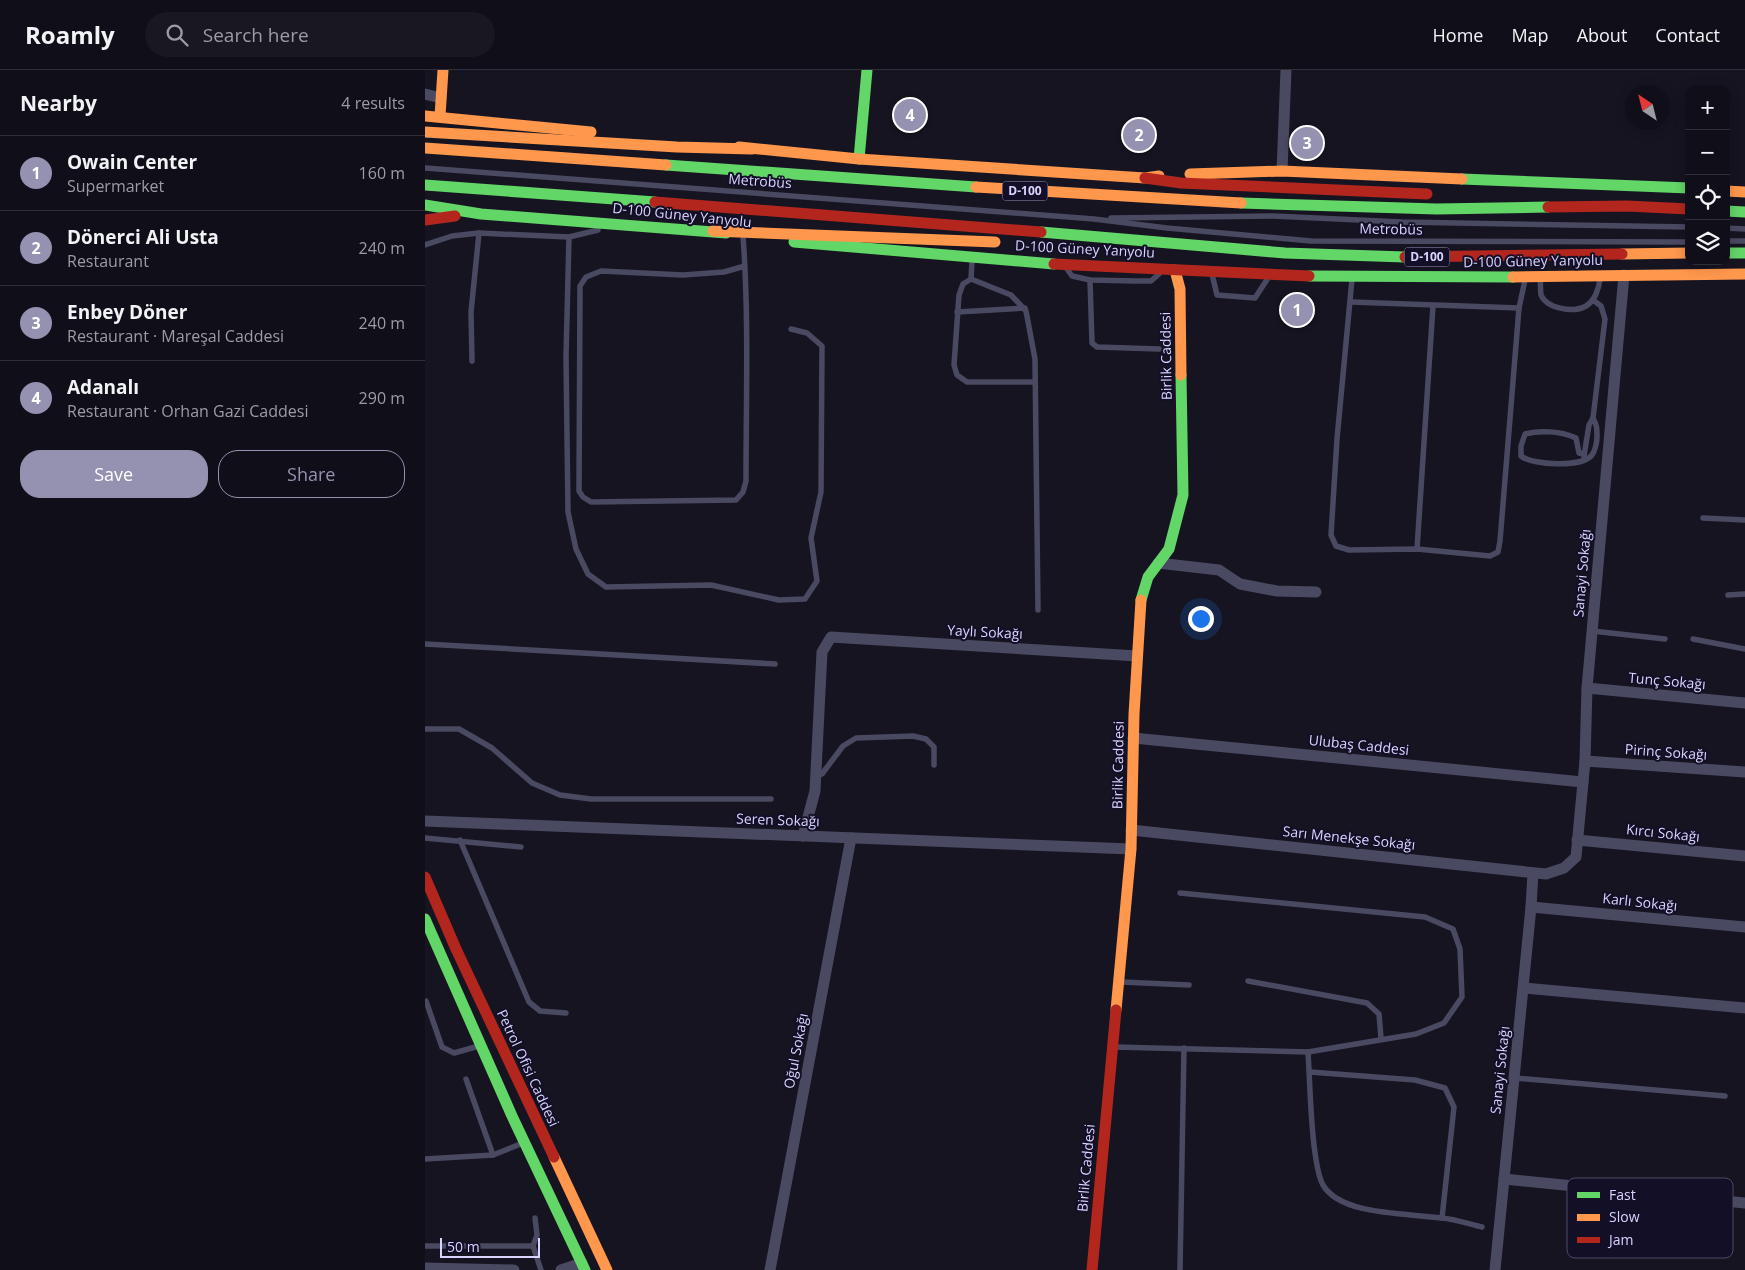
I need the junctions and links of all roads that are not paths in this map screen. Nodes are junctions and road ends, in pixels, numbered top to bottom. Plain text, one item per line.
1 (443, 70) edge
2 (867, 70) edge
3 (1286, 70) edge
4 (425, 94) edge
5 (441, 98) junction
6 (425, 116) edge
7 (440, 116) junction
8 (425, 132) edge
9 (425, 148) edge
10 (752, 149) junction
11 (859, 159) junction
12 (425, 168) edge
13 (1281, 171) junction
14 (1145, 178) junction
15 (425, 185) edge
16 (1685, 188) edge
17 (1730, 191) edge
18 (1745, 192) edge
19 (1439, 194) dead end
20 (1497, 196) dead end
21 (425, 206) edge
22 (1627, 206) junction
23 (1685, 209) edge
24 (1730, 211) edge
25 (1745, 212) edge
26 (481, 214) junction
27 (1094, 219) junction
28 (425, 220) edge
29 (622, 224) junction
30 (1685, 227) edge
31 (1730, 228) edge
32 (1745, 229) edge
33 (713, 231) junction
34 (479, 233) junction
35 (743, 236) junction
36 (569, 237) junction
37 (1730, 241) edge
38 (1745, 241) edge
39 (1165, 242) junction
40 (1685, 242) edge
41 (1003, 243) dead end
42 (1032, 244) dead end
43 (425, 245) edge
44 (1730, 253) edge
45 (1745, 253) edge
46 (1685, 254) edge
47 (972, 257) junction
48 (1063, 264) junction
49 (745, 266) junction
50 (1171, 269) junction
51 (1212, 272) junction
52 (1270, 274) junction
53 (1745, 274) edge
54 (1600, 275) junction
55 (1624, 275) junction
56 (1352, 276) junction
57 (1525, 277) junction
58 (1540, 277) junction
59 (971, 279) junction
60 (1090, 280) junction
61 (1593, 300) junction
62 (1351, 302) junction
63 (1433, 306) junction
64 (1025, 308) junction
65 (1519, 308) junction
66 (957, 312) junction
67 (791, 329) dead end
68 (1159, 349) dead end
69 (472, 361) dead end
70 (1035, 382) junction
71 (1593, 418) junction
72 (1584, 458) junction
73 (1703, 518) dead end
74 (1745, 520) edge
75 (1417, 549) junction
76 (1158, 563) junction
77 (1316, 592) dead end
78 (1745, 594) edge
79 (1728, 595) dead end
80 (1038, 610) dead end
81 (1592, 632) junction
82 (1693, 638) dead end
83 (1665, 639) dead end
84 (425, 644) edge
85 (1745, 649) edge
86 (1137, 656) junction
87 (775, 664) dead end
88 (1587, 688) junction
89 (1745, 703) edge
90 (425, 729) edge
91 (1133, 738) junction
92 (1585, 762) junction
93 (934, 765) dead end
94 (1745, 772) edge
95 (816, 776) junction
96 (1583, 782) junction
97 (771, 799) dead end
98 (425, 821) edge
99 (1131, 830) junction
100 (803, 836) junction
101 (425, 838) edge
102 (851, 838) junction
103 (460, 840) junction
104 (1577, 840) junction
105 (521, 847) dead end
106 (1131, 849) junction
107 (1745, 853) edge
108 (1564, 868) joint
109 (1533, 872) junction
110 (425, 877) edge
111 (1180, 892) dead end
112 (1531, 907) junction
113 (425, 919) edge
114 (1745, 927) edge
115 (1248, 981) dead end
116 (1118, 982) junction
117 (1189, 984) dead end
118 (1523, 988) junction
119 (426, 1001) dead end
120 (1745, 1008) edge
121 (566, 1013) dead end
122 (1381, 1038) junction
123 (481, 1046) junction
124 (1112, 1047) junction
125 (1184, 1048) junction
126 (1308, 1052) junction
127 (1310, 1072) junction
128 (1514, 1078) junction
129 (465, 1079) dead end
130 (1725, 1096) dead end
131 (525, 1142) junction
132 (493, 1155) junction
133 (425, 1159) edge
134 (1504, 1179) junction
135 (1567, 1185) edge
136 (535, 1218) dead end
137 (1442, 1218) junction
138 (1482, 1227) dead end
139 (425, 1246) edge
140 (533, 1246) junction
141 (584, 1266) edge
142 (425, 1268) edge
143 (514, 1270) edge
144 (541, 1270) edge
145 (565, 1270) edge
146 (607, 1270) edge
147 (770, 1270) edge
148 (1092, 1270) edge
149 (1180, 1270) edge
150 (1495, 1270) edge

1 - 5 main road
2 - 11 main road
3 - 13 street
4 - 5 street
5 - 7 main road
6 - 7 main road
7 - 10 main road
8 - 10 main road
9 - 22 main road, D-100
10 - 11 main road
11 - 14 main road
12 - 27 lane, Metrobüs
13 - 14 main road
13 - 16 main road
14 - 19 main road
15 - 39 main road, D-100
17 - 18 main road
20 - 22 main road
21 - 26 main road, D-100 Güney Yanyolu
22 - 23 main road, D-100
24 - 25 main road
26 - 28 main road
26 - 29 main road, D-100 Güney Yanyolu
27 - 30 lane, Metrobüs
27 - 40 lane, Metrobüs
29 - 33 main road, D-100 Güney Yanyolu
29 - 36 lane
31 - 32 lane
33 - 35 main road, D-100 Güney Yanyolu
33 - 41 main road
34 - 36 lane
34 - 43 lane
34 - 69 lane
35 - 47 main road, D-100 Güney Yanyolu
35 - 49 lane
36 - 67 lane
37 - 38 lane
39 - 42 main road
39 - 46 main road, D-100
44 - 45 main road
47 - 48 main road, D-100 Güney Yanyolu
47 - 59 lane
48 - 50 main road, D-100 Güney Yanyolu
48 - 60 lane
49 - 49 lane
50 - 51 main road, D-100 Güney Yanyolu
50 - 60 lane
50 - 76 main road, Birlik Caddesi
51 - 52 main road, D-100 Güney Yanyolu
51 - 52 lane
52 - 56 main road, D-100 Güney Yanyolu
53 - 55 main road, D-100 Güney Yanyolu
54 - 55 main road, D-100 Güney Yanyolu
54 - 58 main road, D-100 Güney Yanyolu
54 - 61 lane
55 - 81 street, Sanayi Sokağı
56 - 57 main road, D-100 Güney Yanyolu
56 - 62 lane
57 - 58 main road, D-100 Güney Yanyolu
57 - 65 lane
58 - 61 lane
59 - 64 lane
59 - 66 lane
60 - 68 lane
61 - 71 lane
62 - 63 lane
62 - 75 lane
63 - 65 lane
63 - 75 lane
64 - 66 lane
64 - 70 lane
65 - 75 lane
66 - 70 lane
70 - 80 lane
71 - 72 lane
71 - 72 lane
72 - 72 lane
73 - 74 lane
76 - 77 street
76 - 86 main road, Birlik Caddesi
78 - 79 lane
81 - 83 lane
81 - 88 street, Sanayi Sokağı
82 - 85 lane
84 - 87 lane
86 - 91 main road, Birlik Caddesi
86 - 95 street, Yaylı Sokağı
88 - 89 street, Tunç Sokağı
88 - 92 street, Sanayi Sokağı
90 - 97 lane
91 - 96 street, Ulubaş Caddesi
91 - 99 main road, Birlik Caddesi
92 - 94 street, Pirinç Sokağı
92 - 96 street, Sanayi Sokağı
93 - 95 lane
95 - 100 street
96 - 104 street, Sanayi Sokağı
98 - 100 street, Seren Sokağı
99 - 106 main road, Birlik Caddesi
99 - 109 street, Sarı Menekşe Sokağı
100 - 102 street, Seren Sokağı
101 - 103 lane
102 - 106 street, Seren Sokağı
102 - 147 street, Oğul Sokağı
103 - 105 lane
103 - 121 lane
104 - 107 street, Kırcı Sokağı
104 - 108 street, Sanayi Sokağı
106 - 116 main road, Birlik Caddesi
108 - 109 street, Sarı Menekşe Sokağı
109 - 112 street, Sanayi Sokağı
110 - 146 main road, Petrol Ofisi Caddesi
111 - 122 lane
112 - 114 street, Karlı Sokağı
112 - 118 street, Sanayi Sokağı
113 - 123 main road
115 - 122 lane
116 - 117 lane
116 - 124 main road, Birlik Caddesi
118 - 120 street
118 - 128 street, Sanayi Sokağı
119 - 123 lane
122 - 126 lane
123 - 131 main road
124 - 125 lane
124 - 148 main road, Birlik Caddesi
125 - 126 lane
125 - 149 lane
126 - 127 lane
127 - 137 lane
127 - 137 lane
128 - 130 lane
128 - 134 street, Sanayi Sokağı
129 - 132 lane
131 - 132 lane
131 - 141 main road
132 - 133 lane
134 - 135 street
134 - 150 street, Sanayi Sokağı
136 - 140 lane
137 - 138 lane
139 - 140 lane
140 - 144 lane
141 - 145 street
142 - 143 street

